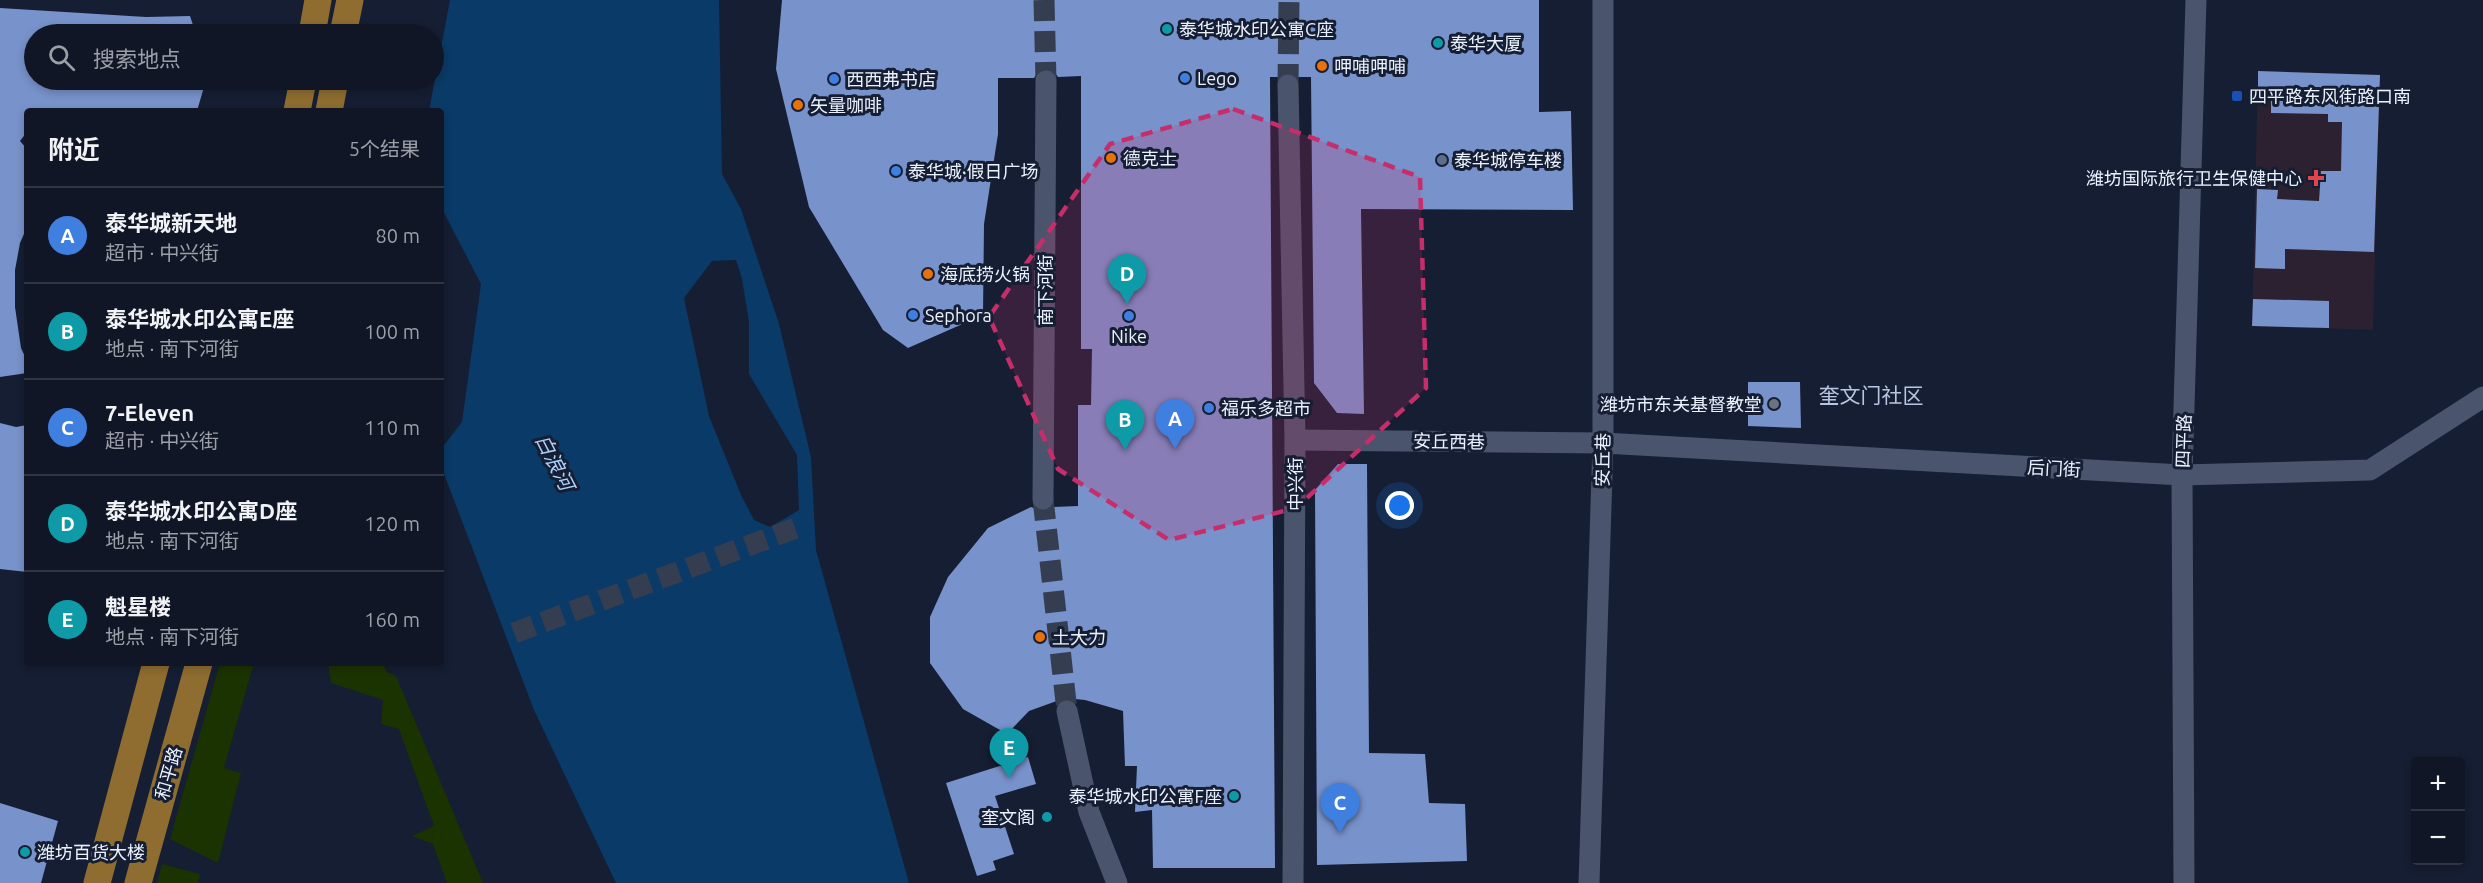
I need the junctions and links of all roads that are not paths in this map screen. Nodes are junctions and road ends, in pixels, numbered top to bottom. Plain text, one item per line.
1 (318, 0) edge
2 (350, 0) edge
3 (1603, 0) edge
4 (2196, 0) edge
5 (314, 24) edge
6 (346, 24) edge
7 (1046, 81) tunnel mouth
8 (1288, 85) tunnel mouth
9 (301, 90) edge
10 (333, 90) edge
11 (298, 108) edge
12 (330, 108) edge
13 (2483, 397) edge
14 (1295, 440) junction
15 (1603, 443) junction
16 (2182, 475) junction
17 (1043, 499) tunnel mouth
18 (155, 666) edge
19 (198, 666) edge
20 (1067, 711) tunnel mouth
21 (97, 883) edge
22 (138, 883) edge
23 (1117, 883) edge
24 (1293, 883) edge
25 (1589, 883) edge
26 (2184, 883) edge

1 - 5 main road
2 - 6 main road
3 - 15 street, 安丘巷
4 - 16 street, 四平路
7 - 17 street, 南下河街
8 - 14 street, 中兴街
9 - 11 main road
10 - 12 main road
13 - 16 street, 后门街
14 - 15 street, 安丘西巷
14 - 24 street, 中兴街
15 - 16 street, 后门街
15 - 25 street, 安丘巷
16 - 26 street, 四平路
18 - 21 main road
19 - 22 main road, 和平路
20 - 23 street

